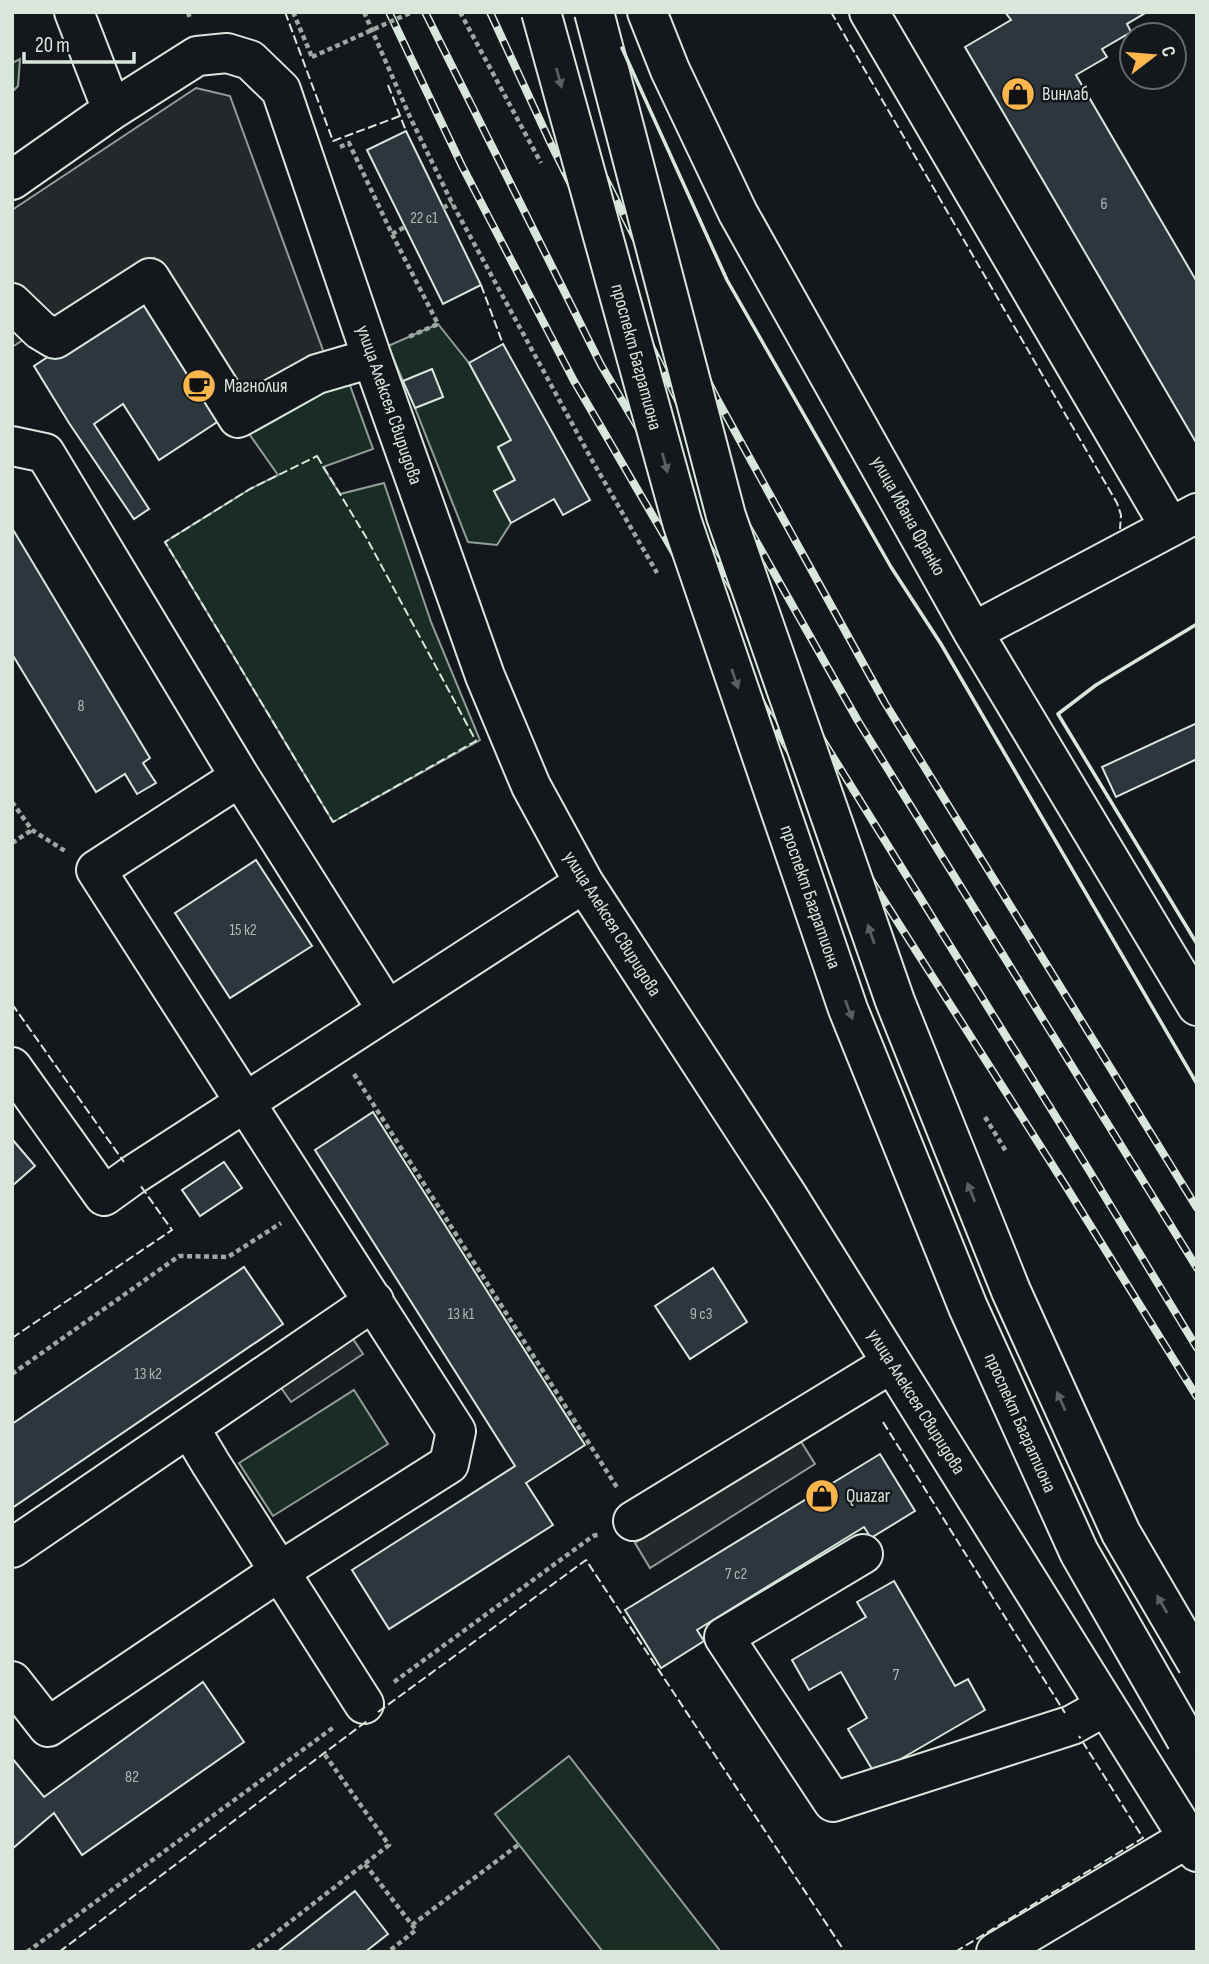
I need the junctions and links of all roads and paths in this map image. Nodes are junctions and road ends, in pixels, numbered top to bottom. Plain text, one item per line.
1 (75, 12) edge
2 (188, 12) edge
3 (293, 12) edge
4 (412, 12) edge
5 (460, 12) edge
6 (541, 12) edge
7 (594, 12) edge
8 (647, 12) edge
9 (869, 12) edge
10 (190, 19) dead end
11 (112, 110) junction
12 (338, 148) dead end
13 (546, 173) dead end
14 (12, 180) edge
15 (452, 203) dead end
16 (443, 208) dead end
17 (405, 227) dead end
18 (392, 234) junction
19 (12, 303) edge
20 (386, 349) junction
21 (12, 446) edge
22 (1183, 520) edge
23 (973, 632) junction
24 (240, 776) junction
25 (12, 802) edge
26 (32, 830) junction
27 (12, 843) edge
28 (96, 870) junction
29 (584, 883) junction
30 (1197, 1006) edge
31 (387, 1010) junction
32 (335, 1044) junction
33 (12, 1067) edge
34 (246, 1102) junction
35 (310, 1203) junction
36 (374, 1301) junction
37 (892, 1363) junction
38 (12, 1374) edge
39 (190, 1427) junction
40 (635, 1519) junction
41 (12, 1548) edge
42 (863, 1554) dead end
43 (280, 1572) junction
44 (1197, 1663) edge
45 (12, 1681) edge
46 (364, 1704) junction
47 (1105, 1706) junction
48 (1186, 1739) dead end
49 (323, 1752) dead end
50 (518, 1845) dead end
51 (1192, 1845) edge
52 (365, 1864) junction
53 (412, 1926) junction
54 (27, 1952) edge
55 (251, 1952) edge
56 (388, 1952) edge
57 (996, 1952) edge

1 - 11 main road
2 - 10 path
3 - 4 path, bridge
5 - 13 path
6 -> 48 main road, проспект Багратиона, bridge
44 -> 7 main road, bridge
8 - 23 main road, улица Ивана Франко
9 - 22 main road
11 - 14 main road, улица Алексея Свиридова
11 - 20 main road, улица Алексея Свиридова
12 - 18 path
15 - 16 path
17 - 18 path
18 - 20 path
19 - 20 main road
20 - 29 main road, улица Алексея Свиридова
21 - 24 main road
22 - 23 main road
23 - 30 main road, улица Ивана Франко
24 - 28 main road
24 - 31 main road
25 - 26 path
26 - 27 path
26 - 28 path
28 - 34 main road
29 - 31 main road
29 - 37 main road, улица Алексея Свиридова
31 - 32 main road
32 - 34 main road
32 - 40 path
33 - 34 main road
34 - 35 main road
35 - 36 main road
35 - 38 path
36 - 39 main road
36 - 43 main road
37 - 40 main road
37 - 47 main road, улица Алексея Свиридова
39 - 41 main road
39 - 43 main road
40 - 46 path
42 - 47 main road
43 - 45 main road
43 - 46 main road
46 - 54 path
47 - 51 main road, улица Алексея Свиридова
49 - 52 path
50 - 53 path
51 - 57 main road
52 - 53 path
52 - 55 path
53 - 56 path

